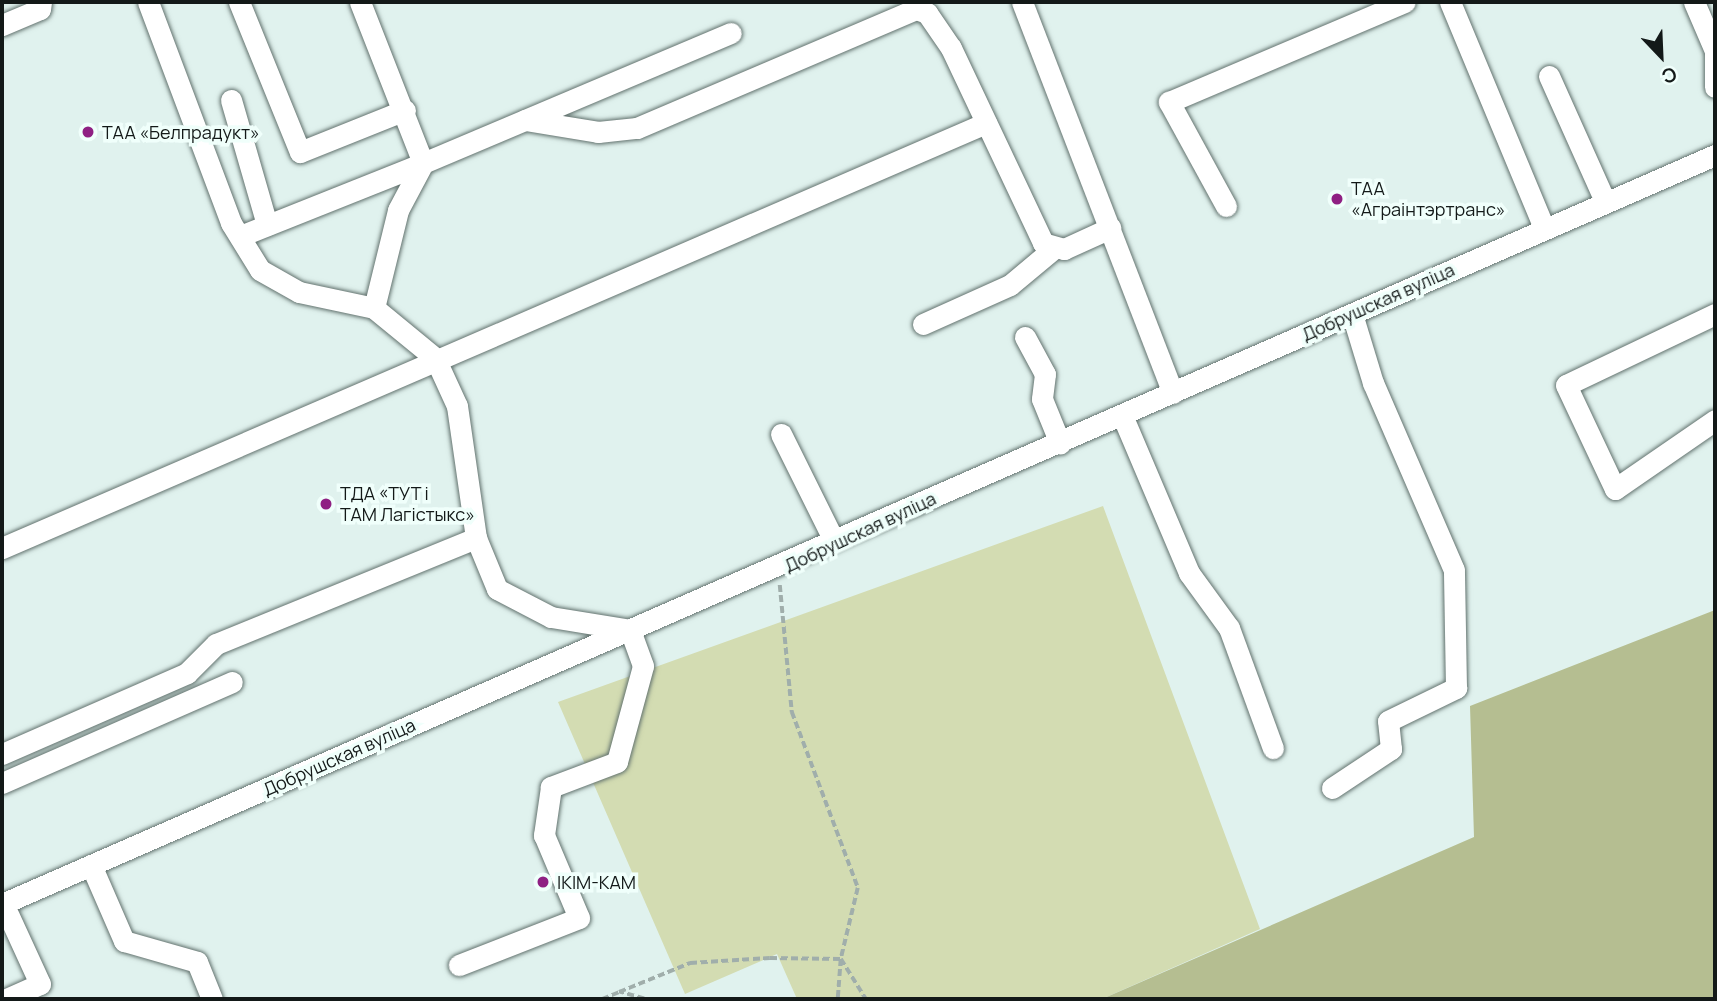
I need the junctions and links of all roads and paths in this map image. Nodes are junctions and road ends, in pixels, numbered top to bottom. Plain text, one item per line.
1 (41, 2) edge
2 (148, 2) edge
3 (239, 2) edge
4 (360, 2) edge
5 (1022, 2) edge
6 (1405, 2) edge
7 (1450, 2) edge
8 (1694, 2) edge
9 (2, 25) edge
10 (731, 33) dead end
11 (1715, 52) edge
12 (1549, 76) dead end
13 (1715, 87) edge
14 (231, 100) dead end
15 (405, 110) junction
16 (525, 120) junction
17 (986, 122) junction
18 (1715, 155) edge
19 (423, 163) junction
20 (1605, 201) junction
21 (1226, 206) dead end
22 (267, 225) junction
23 (1110, 228) junction
24 (1544, 228) junction
25 (240, 236) junction
26 (1053, 249) junction
27 (374, 308) junction
28 (1352, 314) junction
29 (1715, 314) edge
30 (923, 324) dead end
31 (1026, 337) dead end
32 (435, 358) junction
33 (1173, 393) junction
34 (1122, 415) junction
35 (1715, 420) edge
36 (780, 434) dead end
37 (1060, 443) junction
38 (476, 538) junction
39 (834, 541) junction
40 (2, 548) edge
41 (778, 569) junction
42 (630, 631) junction
43 (232, 682) dead end
44 (1273, 748) dead end
45 (2, 754) edge
46 (2, 783) edge
47 (1332, 788) dead end
48 (91, 865) junction
49 (2, 903) edge
50 (841, 959) junction
51 (459, 965) dead end
52 (618, 992) junction
53 (6, 999) edge
54 (212, 999) edge
55 (602, 999) edge
56 (644, 999) edge
57 (838, 999) edge
58 (866, 999) edge

1 - 9 street
2 - 25 street
3 - 15 street
4 - 15 street
5 - 23 street
6 - 21 street
7 - 24 street
8 - 11 street
10 - 16 street
11 - 13 street
12 - 20 street
14 - 22 street
15 - 19 street
16 - 17 street
16 - 19 street
17 - 26 street
17 - 32 street
18 - 20 street, Добрушская вуліца
19 - 22 street
19 - 27 street
20 - 24 street, Добрушская вуліца
22 - 25 street
23 - 26 street
23 - 33 street
24 - 28 street, Добрушская вуліца
25 - 27 street
26 - 30 street
27 - 32 street
28 - 33 street, Добрушская вуліца
28 - 47 street
29 - 35 street
31 - 37 street
32 - 38 street
32 - 40 street
33 - 34 street, Добрушская вуліца
34 - 37 street, Добрушская вуліца
34 - 44 street
36 - 39 street
37 - 39 street, Добрушская вуліца
38 - 42 street
38 - 45 street
39 - 41 street, Добрушская вуліца
41 - 42 street, Добрушская вуліца
41 - 50 path
42 - 48 street, Добрушская вуліца
42 - 51 street
43 - 46 street
48 - 49 street, Добрушская вуліца
48 - 54 street
49 - 53 street
50 - 52 path
50 - 57 path
50 - 58 path
52 - 55 path
52 - 56 path

